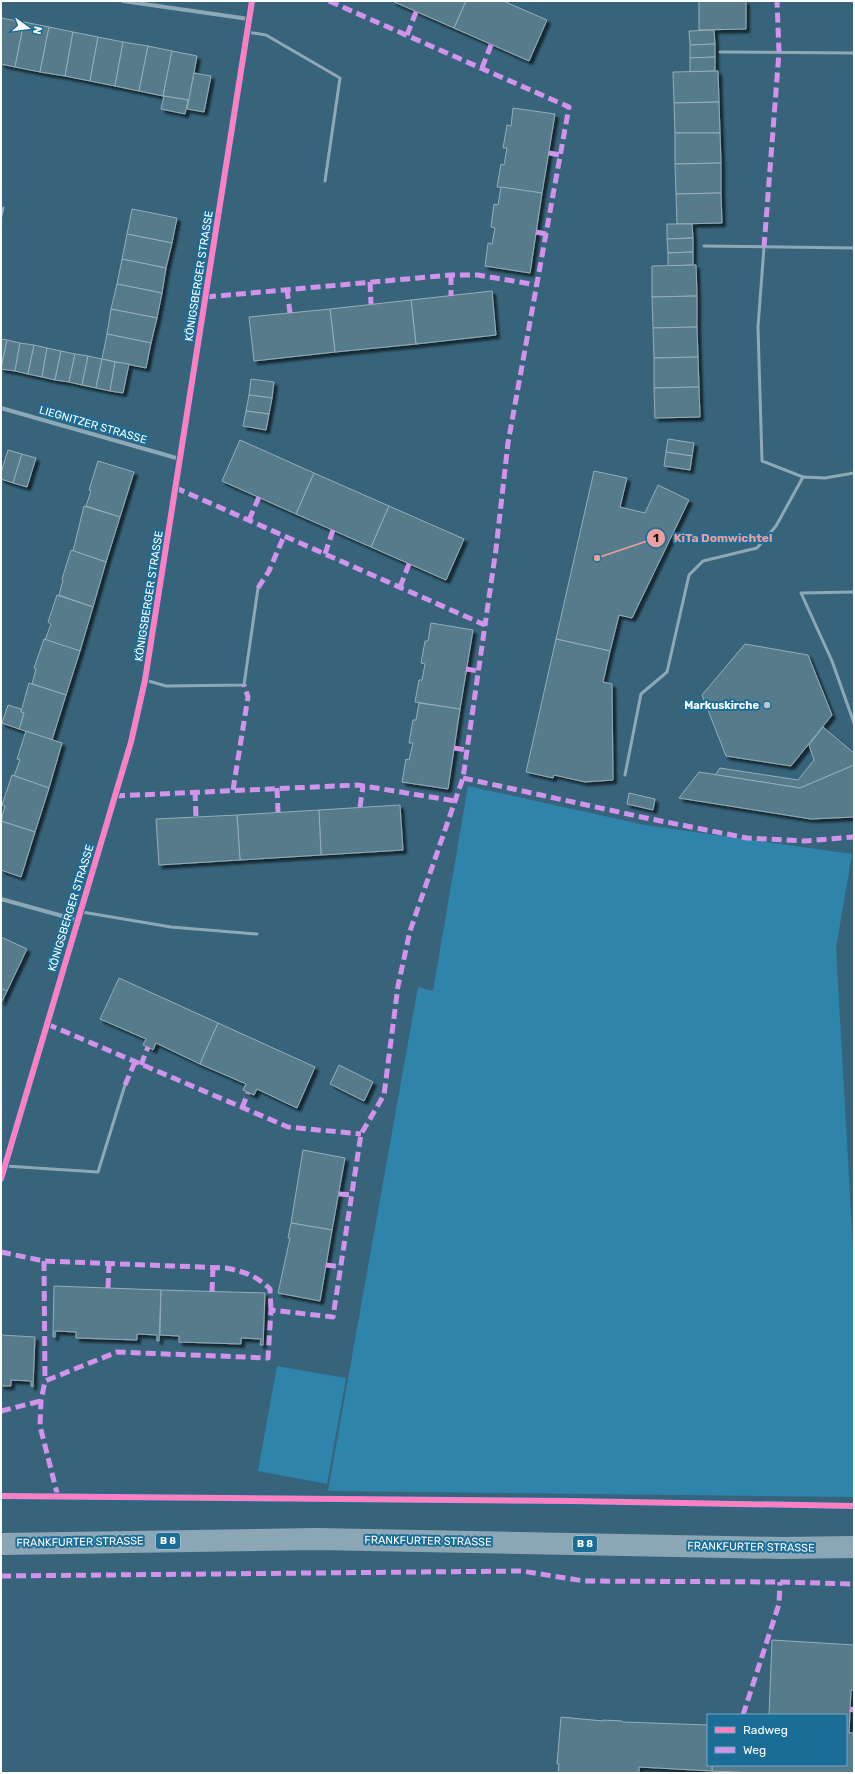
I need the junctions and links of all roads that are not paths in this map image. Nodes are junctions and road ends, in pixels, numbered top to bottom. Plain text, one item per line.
1 (124, 1) edge
2 (252, 1) edge
3 (249, 19) junction
4 (247, 32) junction
5 (720, 52) dead end
6 (854, 52) edge
7 (325, 181) dead end
8 (3, 208) dead end
9 (1, 216) edge
10 (704, 246) dead end
11 (764, 247) junction
12 (854, 248) edge
13 (1, 408) edge
14 (180, 459) junction
15 (854, 473) edge
16 (803, 477) junction
17 (258, 588) dead end
18 (854, 592) edge
19 (145, 680) junction
20 (854, 723) edge
21 (625, 775) dead end
22 (1, 899) edge
23 (80, 912) junction
24 (77, 920) junction
25 (257, 934) dead end
26 (125, 1085) dead end
27 (5, 1166) junction
28 (1, 1179) edge
29 (1, 1544) edge
30 (854, 1547) edge

1 - 3 street
2 - 3 street, KÖNIGSBERGER STRASSE
3 - 4 street, KÖNIGSBERGER STRASSE
4 - 7 lane
4 - 14 street, KÖNIGSBERGER STRASSE
5 - 6 lane
8 - 9 lane
10 - 11 lane
11 - 12 lane
11 - 16 lane
13 - 14 street, LIEGNITZER STRASSE
14 - 19 street, KÖNIGSBERGER STRASSE
15 - 16 lane
16 - 21 lane
17 - 19 lane
18 - 20 lane
19 - 23 street, KÖNIGSBERGER STRASSE
22 - 24 street
23 - 24 street, KÖNIGSBERGER STRASSE
23 - 25 lane
24 - 27 street, KÖNIGSBERGER STRASSE
26 - 27 lane
27 - 28 street, KÖNIGSBERGER STRASSE
29 - 30 main road, FRANKFURTER STRASSE / B 8

